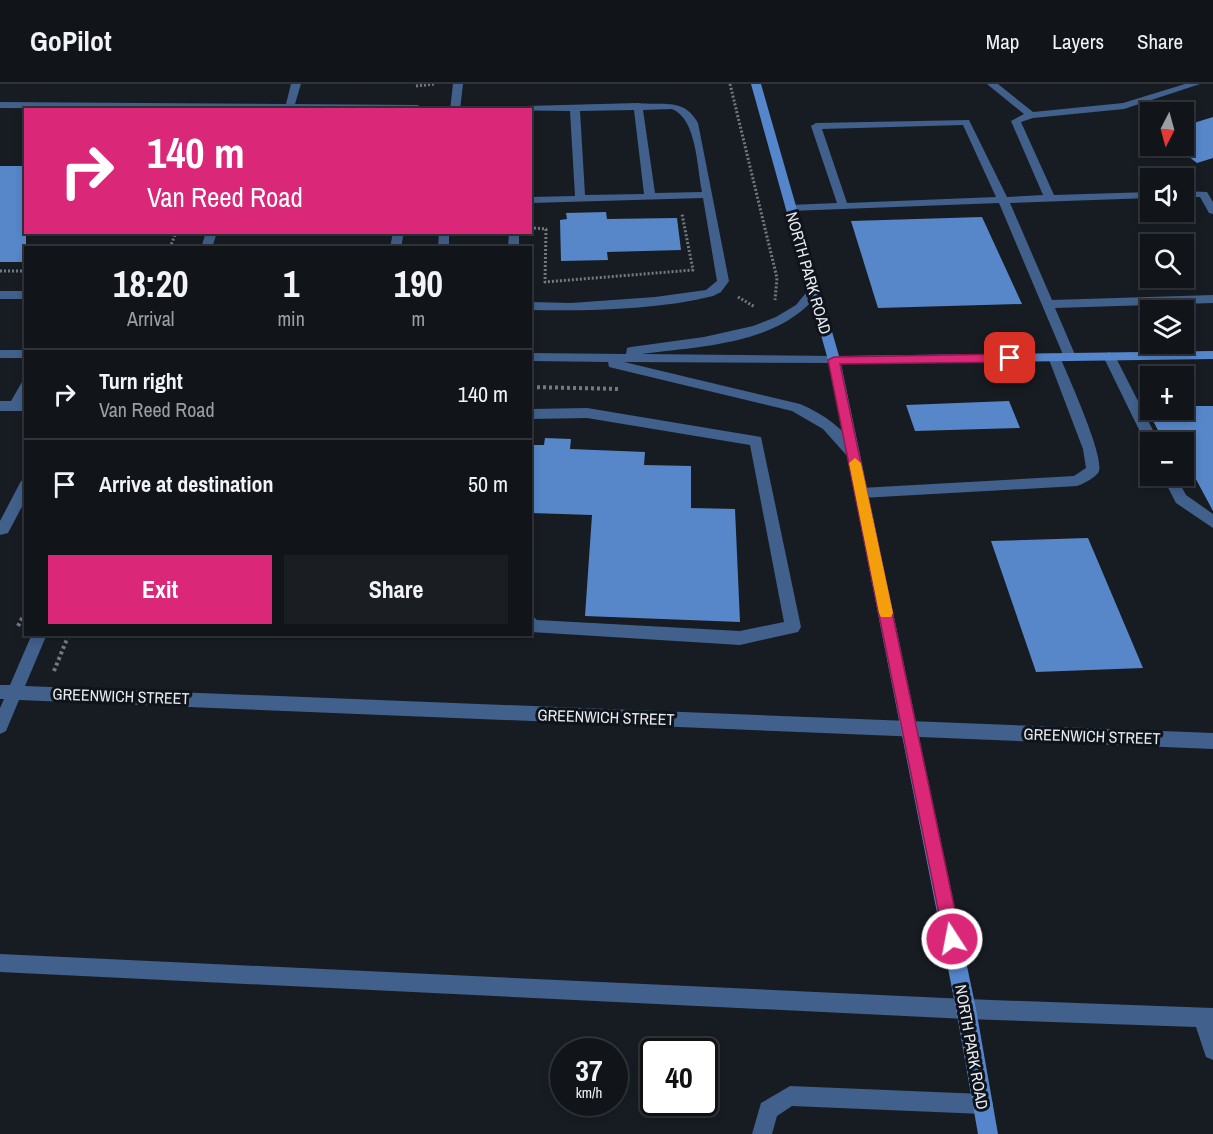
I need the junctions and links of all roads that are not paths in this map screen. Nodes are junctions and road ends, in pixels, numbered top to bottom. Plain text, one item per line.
1 (296, 84) edge
2 (458, 84) edge
3 (756, 84) edge
4 (992, 84) edge
5 (1195, 84) edge
6 (0, 105) edge
7 (638, 106) junction
8 (59, 107) edge
9 (290, 107) junction
10 (141, 108) edge
11 (264, 108) edge
12 (418, 108) edge
13 (455, 108) edge
14 (575, 108) junction
15 (532, 109) edge
16 (1030, 115) junction
17 (1194, 194) edge
18 (707, 195) junction
19 (1140, 195) edge
20 (650, 197) junction
21 (1050, 198) junction
22 (580, 199) junction
23 (1002, 199) junction
24 (532, 200) edge
25 (843, 206) junction
26 (790, 208) junction
27 (1213, 211) edge
28 (814, 291) junction
29 (0, 295) edge
30 (24, 296) edge
31 (1213, 299) edge
32 (1048, 304) junction
33 (532, 306) edge
34 (0, 354) edge
35 (24, 354) edge
36 (1213, 355) edge
37 (1109, 356) junction
38 (532, 357) edge
39 (1054, 357) junction
40 (1070, 357) junction
41 (587, 358) junction
42 (834, 360) junction
43 (0, 406) edge
44 (20, 406) edge
45 (532, 414) edge
46 (1147, 432) edge
47 (853, 453) junction
48 (1174, 486) edge
49 (24, 489) edge
50 (861, 493) junction
51 (1213, 522) edge
52 (0, 529) edge
53 (532, 626) edge
54 (39, 636) edge
55 (8, 692) edge
56 (0, 726) edge
57 (910, 729) junction
58 (1213, 741) edge
59 (0, 963) edge
60 (966, 1009) junction
61 (1208, 1018) edge
62 (1213, 1050) edge
63 (983, 1104) junction
64 (762, 1134) edge
65 (988, 1134) edge

1 - 9 street
2 - 13 street
3 - 26 street, NORTH PARK ROAD
4 - 16 street
5 - 16 street
6 - 8 street
7 - 14 street
7 - 18 street
7 - 20 street
8 - 10 street
9 - 11 street
9 - 12 street
10 - 11 street
14 - 15 street
14 - 22 street
16 - 21 street
17 - 27 street
18 - 20 street
18 - 33 street
19 - 21 street
20 - 22 street
21 - 23 street
22 - 24 street
23 - 25 street
23 - 25 street
23 - 32 street
25 - 26 street
26 - 28 street, NORTH PARK ROAD
28 - 41 street
28 - 42 street, NORTH PARK ROAD
29 - 30 street
31 - 32 street
32 - 40 street
34 - 35 street
36 - 37 street
37 - 40 street
37 - 46 street
38 - 41 street
39 - 40 street
39 - 42 street
39 - 50 street
41 - 42 street
41 - 47 street
42 - 47 street, NORTH PARK ROAD
43 - 44 street
45 - 53 street
47 - 50 street, NORTH PARK ROAD
48 - 51 street
49 - 52 street
50 - 57 street, NORTH PARK ROAD
54 - 55 street
55 - 56 street
55 - 57 street, GREENWICH STREET
57 - 58 street, GREENWICH STREET
57 - 60 street, NORTH PARK ROAD
59 - 60 street
60 - 61 street
60 - 63 street, NORTH PARK ROAD
61 - 62 street
63 - 64 street
63 - 65 street, NORTH PARK ROAD

